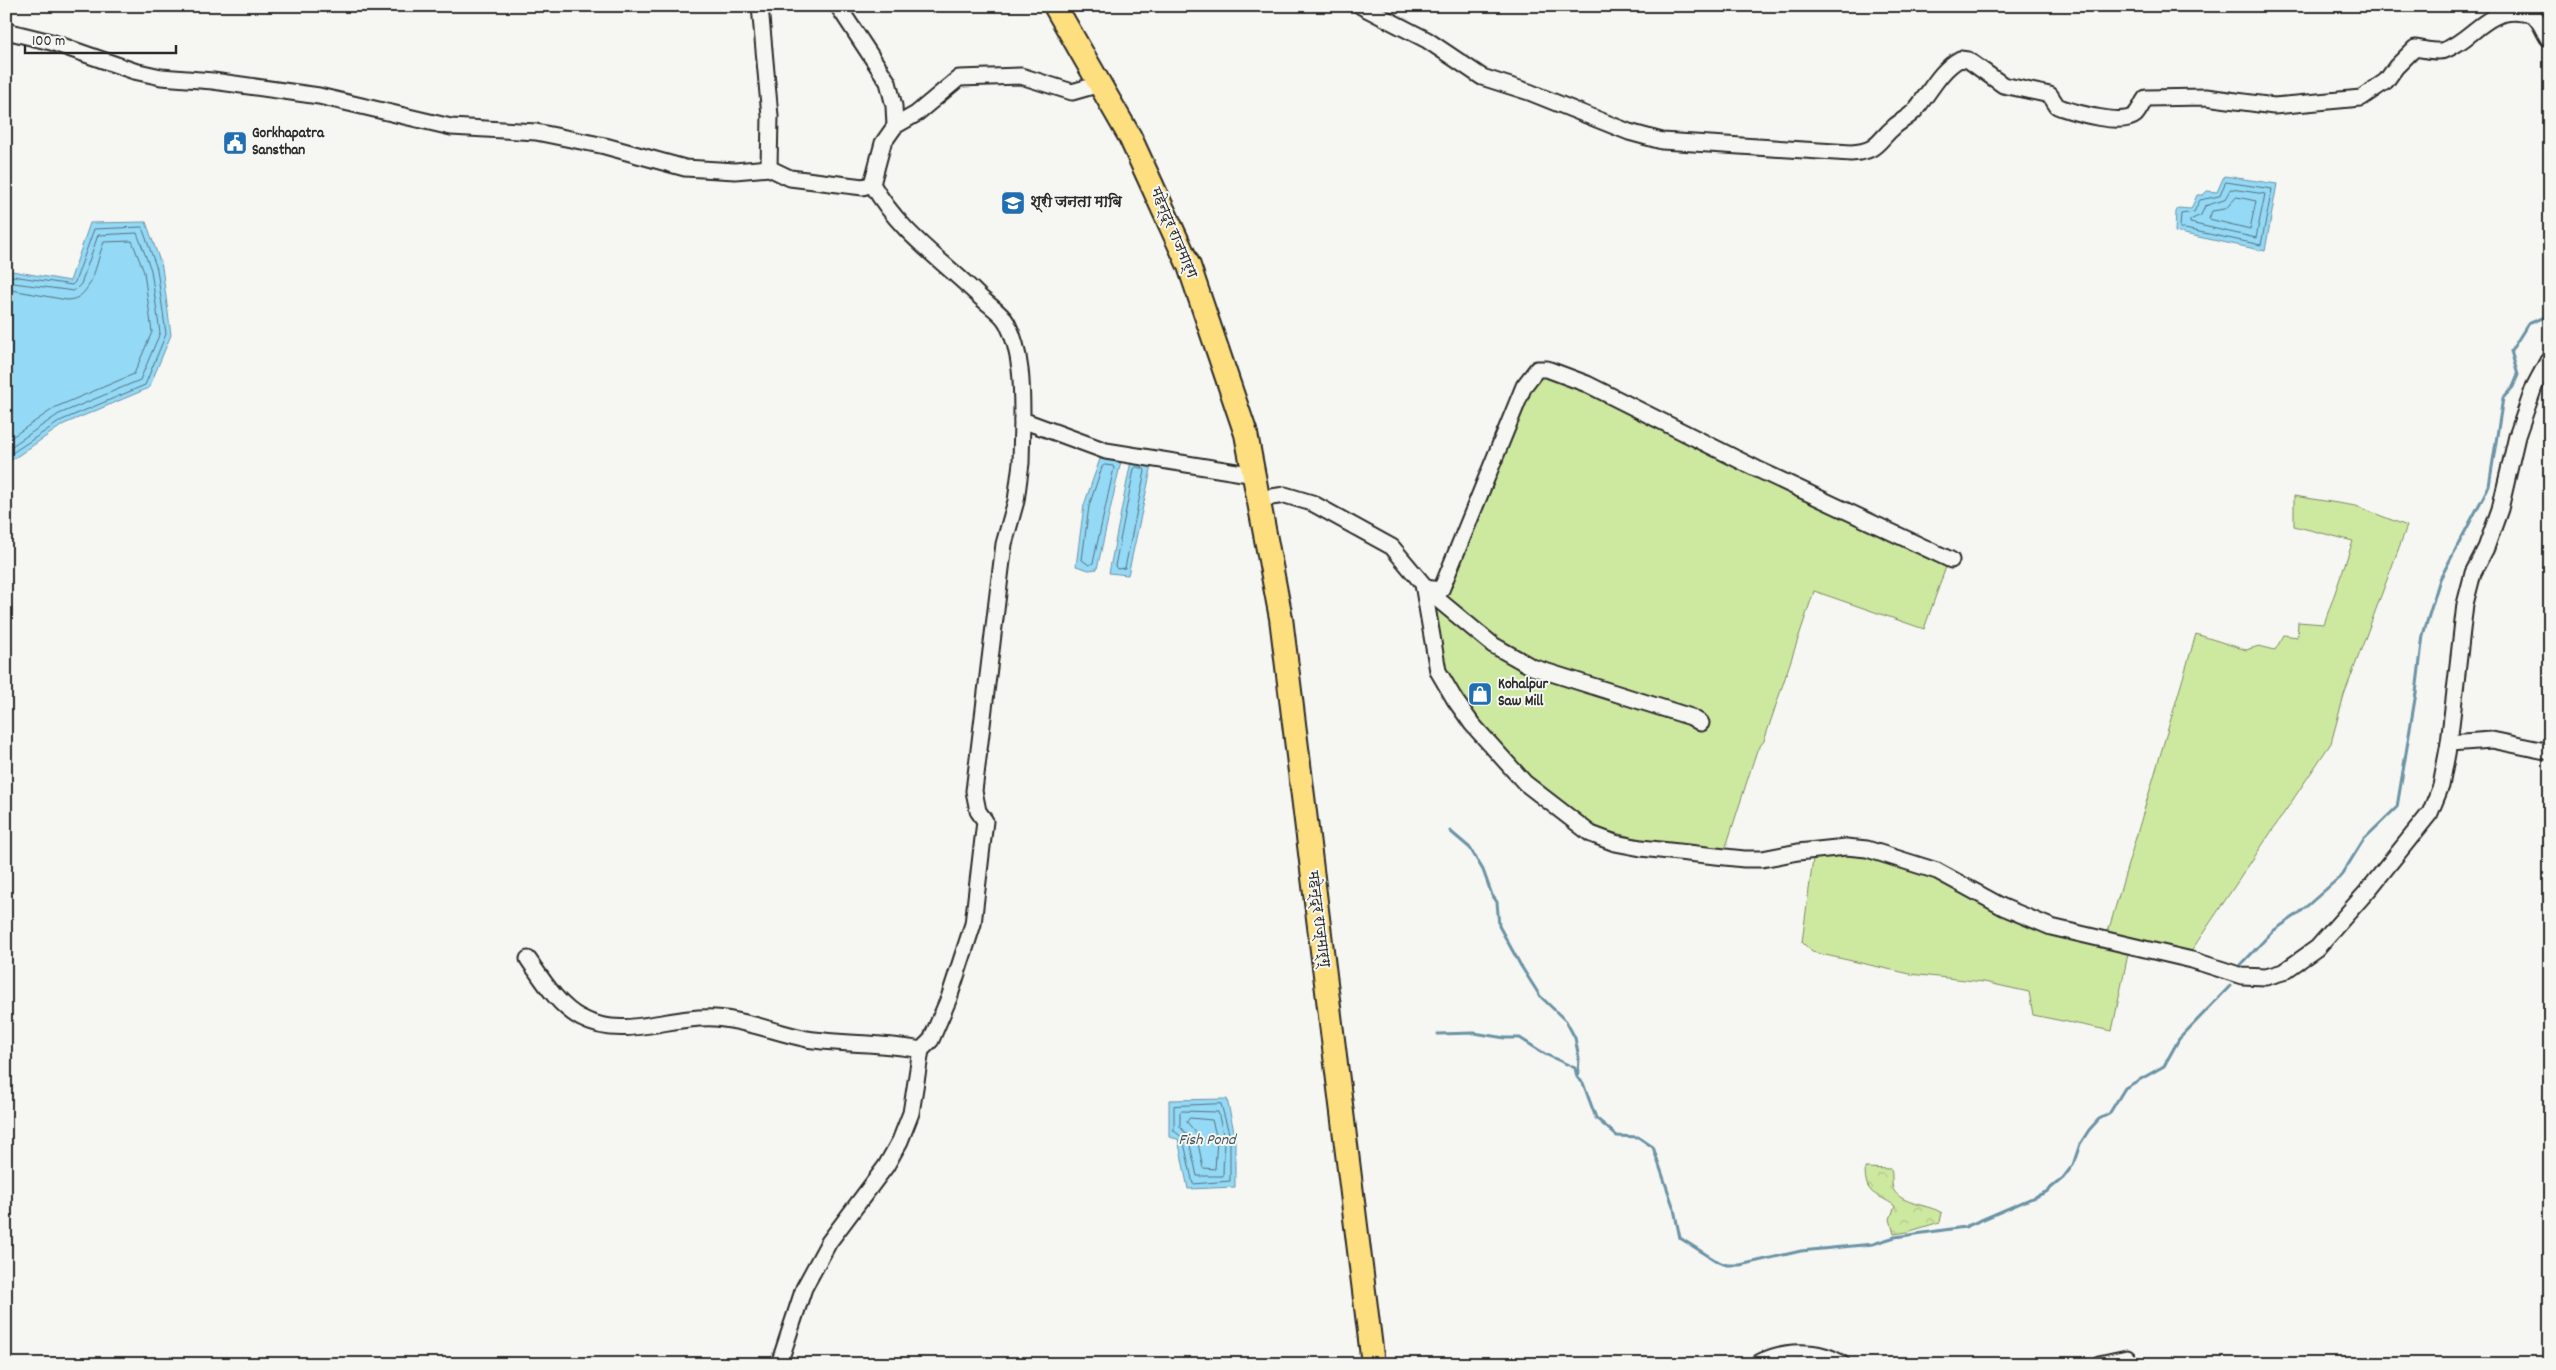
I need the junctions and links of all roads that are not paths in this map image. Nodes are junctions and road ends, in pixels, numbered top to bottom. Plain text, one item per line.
1 (760, 6) edge
2 (838, 6) edge
3 (1056, 6) edge
4 (1361, 6) edge
5 (6, 31) edge
6 (2548, 38) dead end
7 (1100, 84) junction
8 (895, 126) junction
9 (769, 168) junction
10 (872, 184) junction
11 (2550, 357) edge
12 (1022, 420) junction
13 (1255, 475) junction
14 (1258, 499) junction
15 (1951, 560) dead end
16 (1424, 588) junction
17 (1701, 723) dead end
18 (2449, 743) junction
19 (2550, 752) edge
20 (528, 959) dead end
21 (921, 1050) junction
22 (779, 1364) edge
23 (1373, 1364) edge
24 (1757, 1364) edge
25 (1842, 1364) edge
26 (2099, 1364) edge
27 (2129, 1364) edge

1 - 9 street
2 - 8 street
3 - 7 highway, महेन्द्र राजमार्ग
4 - 6 street
5 - 9 street
7 - 8 street
7 - 13 highway, महेन्द्र राजमार्ग
8 - 10 street
9 - 10 street
10 - 12 street
11 - 18 street
12 - 13 street
12 - 21 street
13 - 14 highway, महेन्द्र राज्मार्ग्
14 - 16 street
14 - 23 highway, महेन्द्र राज्मार्ग्
15 - 16 street
16 - 17 street
16 - 18 street
18 - 19 street
20 - 21 street
21 - 22 street
24 - 25 street
26 - 27 street

